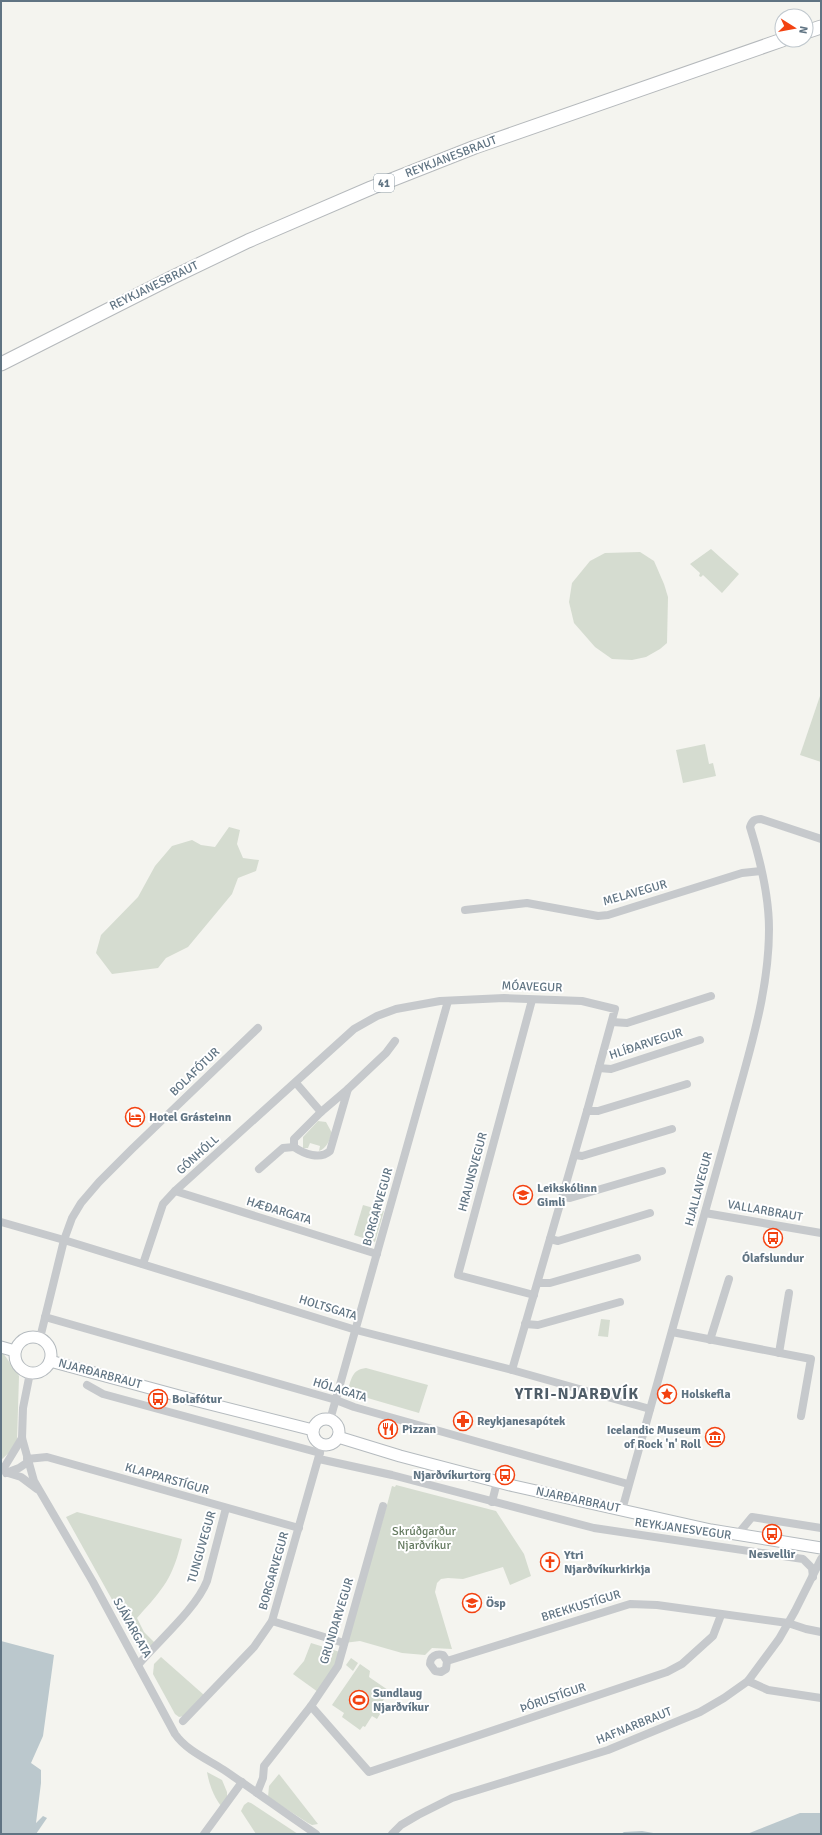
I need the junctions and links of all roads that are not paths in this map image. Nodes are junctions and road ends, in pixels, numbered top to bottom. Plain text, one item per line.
1 (774, 43) edge
2 (1, 364) edge
3 (821, 839) edge
4 (761, 871) junction
5 (465, 910) dead end
6 (712, 996) dead end
7 (532, 1000) junction
8 (448, 1001) junction
9 (615, 1008) joint
10 (612, 1022) junction
11 (258, 1028) dead end
12 (700, 1040) dead end
13 (395, 1041) dead end
14 (599, 1068) junction
15 (296, 1083) junction
16 (687, 1084) dead end
17 (348, 1089) junction
18 (587, 1111) junction
19 (321, 1112) junction
20 (672, 1129) dead end
21 (294, 1147) junction
22 (574, 1155) junction
23 (259, 1169) dead end
24 (662, 1171) dead end
25 (175, 1191) junction
26 (562, 1197) junction
27 (650, 1213) dead end
28 (705, 1213) junction
29 (1, 1222) edge
30 (821, 1233) edge
31 (550, 1239) junction
32 (64, 1240) junction
33 (377, 1254) junction
34 (637, 1258) dead end
35 (143, 1264) junction
36 (729, 1279) dead end
37 (538, 1283) junction
38 (789, 1293) dead end
39 (534, 1295) junction
40 (620, 1302) dead end
41 (45, 1317) junction
42 (525, 1324) junction
43 (356, 1330) junction
44 (672, 1332) junction
45 (40, 1338) junction
46 (710, 1340) junction
47 (1, 1347) edge
48 (15, 1351) junction
49 (780, 1353) junction
50 (50, 1361) junction
51 (512, 1370) junction
52 (30, 1373) junction
53 (87, 1385) dead end
54 (336, 1400) junction
55 (650, 1408) junction
56 (801, 1416) dead end
57 (330, 1420) junction
58 (313, 1430) junction
59 (338, 1437) junction
60 (22, 1438) junction
61 (320, 1452) junction
62 (28, 1460) junction
63 (4, 1470) edge
64 (497, 1482) junction
65 (628, 1484) junction
66 (38, 1490) junction
67 (492, 1502) junction
68 (383, 1506) dead end
69 (226, 1508) junction
70 (622, 1510) junction
71 (299, 1528) junction
72 (821, 1528) edge
73 (738, 1534) junction
74 (821, 1548) edge
75 (821, 1559) edge
76 (813, 1578) junction
77 (721, 1615) junction
78 (272, 1621) junction
79 (788, 1623) junction
80 (821, 1632) edge
81 (344, 1643) junction
82 (447, 1661) dead end
83 (138, 1665) junction
84 (748, 1681) junction
85 (821, 1698) edge
86 (311, 1706) junction
87 (183, 1721) dead end
88 (242, 1782) junction
89 (257, 1793) junction
90 (204, 1834) edge
91 (316, 1834) edge
92 (392, 1834) edge

1 - 2 highway, REYKJANESBRAUT / 41
3 - 4 street, HJALLAVEGUR
4 - 5 street, MELAVEGUR
4 - 28 street, HJALLAVEGUR
6 - 10 street, HLÍÐARVEGUR
7 - 8 street, MÓAVEGUR
7 - 9 street, MÓAVEGUR
7 - 39 street, HRAUNSVEGUR
8 - 15 street, GÓNHÓLL
8 - 33 street, BORGARVEGUR
9 - 10 street, HLÍÐARVEGUR
10 - 14 street, HLÍÐARVEGUR
11 - 32 street, BOLAFÓTUR
12 - 14 street, HLÍÐARVEGUR
13 - 17 street
14 - 18 street, HLÍÐARVEGUR
15 - 19 street
15 - 25 street, GÓNHÓLL
16 - 18 street
17 - 19 street
17 - 21 street
18 - 22 street, HLÍÐARVEGUR
19 - 21 street
20 - 22 street
21 - 23 street
22 - 26 street, HLÍÐARVEGUR
24 - 26 street
25 - 33 street, HÆÐARGATA
25 - 35 street, GÓNHÓLL
26 - 31 street, HLÍÐARVEGUR
27 - 31 street
28 - 30 street, VALLARBRAUT
28 - 44 street, HJALLAVEGUR
29 - 32 street, HOLTSGATA
31 - 37 street, HLÍÐARVEGUR
32 - 35 street, HOLTSGATA
32 - 41 street, BOLAFÓTUR
33 - 43 street, BORGARVEGUR
34 - 37 street
35 - 43 street, HOLTSGATA
36 - 46 street
37 - 39 street, HLÍÐARVEGUR
38 - 49 street
39 - 42 street, HLÍÐARVEGUR
40 - 42 street
41 - 45 street, BOLAFÓTUR
41 - 54 street, HÓLAGATA
42 - 51 street, HLÍÐARVEGUR
43 - 51 street, HOLTSGATA
43 - 54 street, BORGARVEGUR
44 - 46 street
44 - 55 street, HJALLAVEGUR
45 - 48 main road
45 - 50 main road
46 - 49 street
47 - 48 main road
48 - 52 main road
49 - 56 street
50 - 52 main road
50 - 58 main road, NJARÐARBRAUT
51 - 55 street, HOLTSGATA
52 - 60 street, SJÁVARGATA
53 - 61 street, REYKJANESVEGUR
54 - 57 street, BORGARVEGUR
54 - 65 street, HÓLAGATA
55 - 65 street, HJALLAVEGUR
57 - 58 main road
57 - 59 main road
58 - 61 main road
59 - 61 main road
59 - 64 main road, NJARÐARBRAUT
60 - 62 street, SJÁVARGATA
60 - 63 street
61 - 67 street, REYKJANESVEGUR
61 - 71 street, BORGARVEGUR
62 - 63 street
62 - 66 street, SJÁVARGATA
62 - 69 street, KLAPPARSTÍGUR
63 - 66 street
64 - 67 street
64 - 70 main road, NJARÐARBRAUT
65 - 70 street, HJALLAVEGUR
66 - 83 street, SJÁVARGATA
67 - 76 street, REYKJANESVEGUR
68 - 81 street, GRUNDARVEGUR
69 - 71 street, KLAPPARSTÍGUR
69 - 83 street, TUNGUVEGUR
70 - 73 main road, NJARÐARBRAUT
71 - 78 street, BORGARVEGUR
72 - 73 street
73 - 74 main road, NJARÐARBRAUT
75 - 76 street, HAFNARBRAUT
76 - 79 street, HAFNARBRAUT
77 - 79 street, BREKKUSTÍGUR
77 - 82 street, BREKKUSTÍGUR
77 - 86 street, ÞÓRUSTÍGUR
78 - 81 street
78 - 87 street, BORGARVEGUR
79 - 80 street, BREKKUSTÍGUR
79 - 84 street, HAFNARBRAUT
81 - 86 street, GRUNDARVEGUR
83 - 88 street, SJÁVARGATA
84 - 85 street
84 - 92 street, HAFNARBRAUT
86 - 89 street, GRUNDARVEGUR
88 - 89 street, SJÁVARGATA
88 - 90 street
89 - 91 street, SJÁVARGATA

